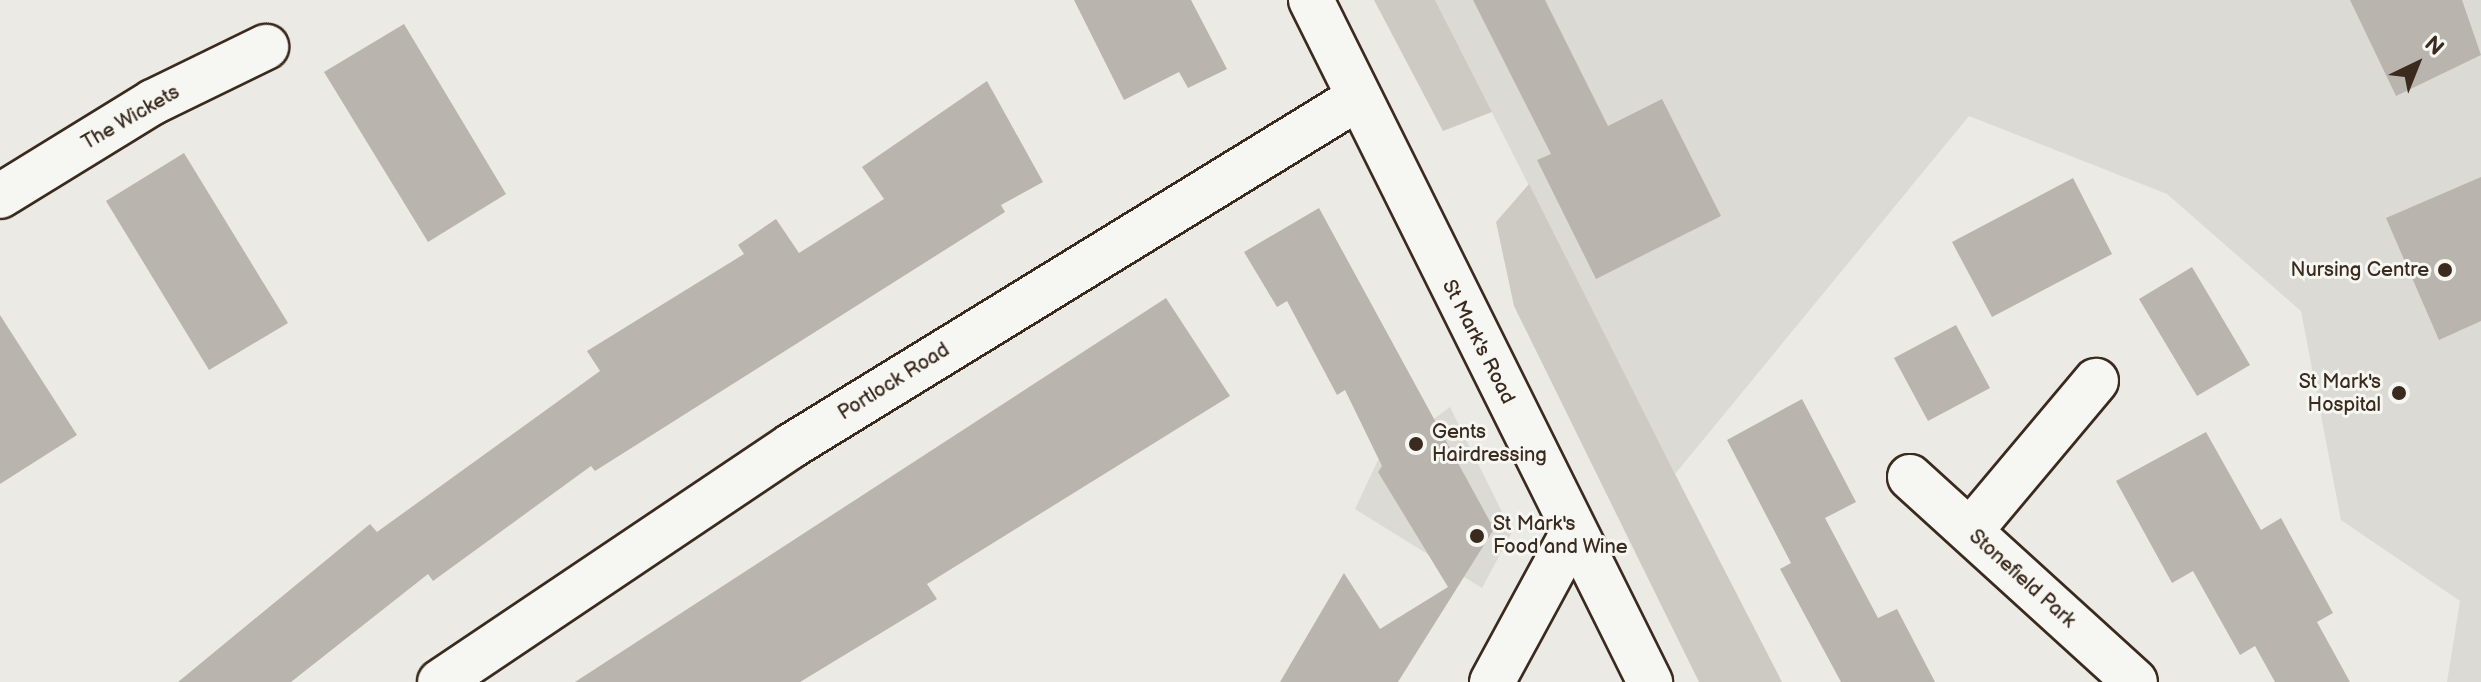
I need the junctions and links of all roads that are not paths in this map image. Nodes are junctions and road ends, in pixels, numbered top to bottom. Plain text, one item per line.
1 (1311, 0) edge
2 (266, 47) dead end
3 (1358, 98) junction
4 (0, 196) edge
5 (2096, 381) dead end
6 (1910, 477) dead end
7 (1970, 531) junction
8 (1573, 533) junction
9 (440, 682) edge
10 (1492, 682) edge
11 (1650, 682) edge
12 (2135, 682) edge

1 - 3 street, St Mark's Road
2 - 4 street, The Wickets
3 - 8 street, St Mark's Road
3 - 9 street, Portlock Road
5 - 7 street
6 - 7 street, Stonefield Park
7 - 12 street, Stonefield Park
8 - 10 street
8 - 11 street, St Mark's Road

